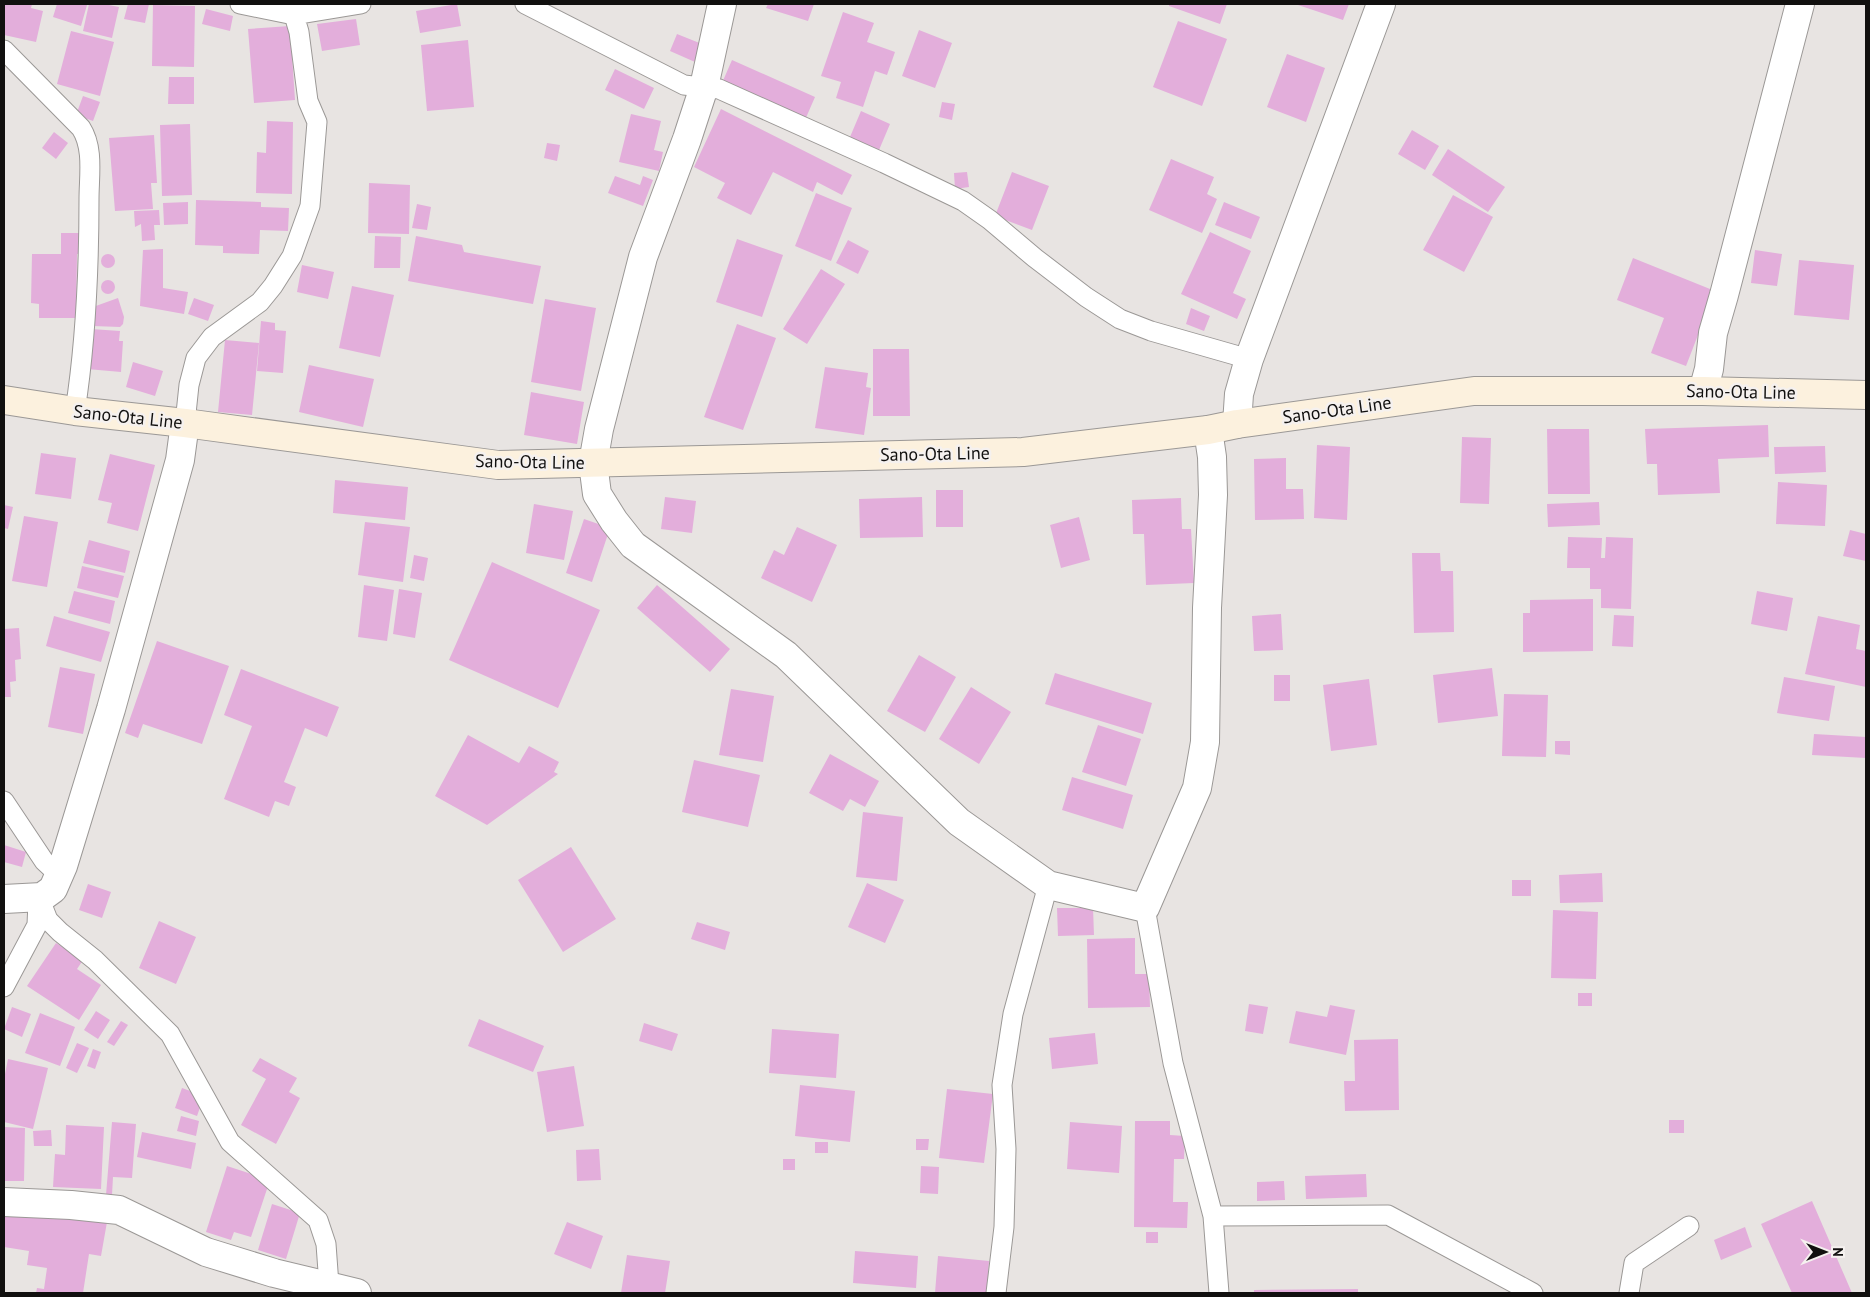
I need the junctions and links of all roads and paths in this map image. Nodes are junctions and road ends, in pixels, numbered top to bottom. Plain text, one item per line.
1 (240, 4) edge
2 (361, 4) edge
3 (525, 4) edge
4 (722, 4) edge
5 (1380, 4) edge
6 (1800, 4) edge
7 (291, 9) edge
8 (4, 50) edge
9 (704, 87) junction
10 (1249, 359) junction
11 (1703, 391) junction
12 (1866, 395) edge
13 (4, 400) edge
14 (75, 411) junction
15 (186, 423) junction
16 (1237, 424) junction
17 (1208, 430) junction
18 (593, 463) junction
19 (4, 801) edge
20 (59, 875) junction
21 (1048, 885) junction
22 (39, 897) junction
23 (4, 899) edge
24 (1145, 908) junction
25 (4, 986) edge
26 (4, 1202) edge
27 (1213, 1216) junction
28 (1689, 1226) dead end
29 (329, 1286) junction
30 (357, 1293) edge
31 (996, 1293) edge
32 (1219, 1293) edge
33 (1533, 1293) edge
34 (1629, 1293) edge

1 - 7 lane
2 - 7 lane
3 - 9 lane
4 - 9 street
5 - 10 street
6 - 11 street
7 - 15 lane
8 - 14 lane
9 - 10 lane
9 - 18 street
10 - 16 street
11 - 12 main road, Sano-Ota Line
11 - 16 main road, Sano-Ota Line
13 - 14 main road, Sano-Ota Line
14 - 15 main road, Sano-Ota Line
15 - 18 main road, Sano-Ota Line
15 - 20 street
16 - 17 main road, Sano-Ota Line
17 - 18 main road, Sano-Ota Line
17 - 24 street
18 - 21 street
19 - 20 lane
20 - 22 street
21 - 24 street
21 - 31 lane
22 - 23 street
22 - 25 lane
22 - 29 lane
24 - 27 lane
26 - 29 street
27 - 32 lane
27 - 33 lane
28 - 34 lane
29 - 30 street

